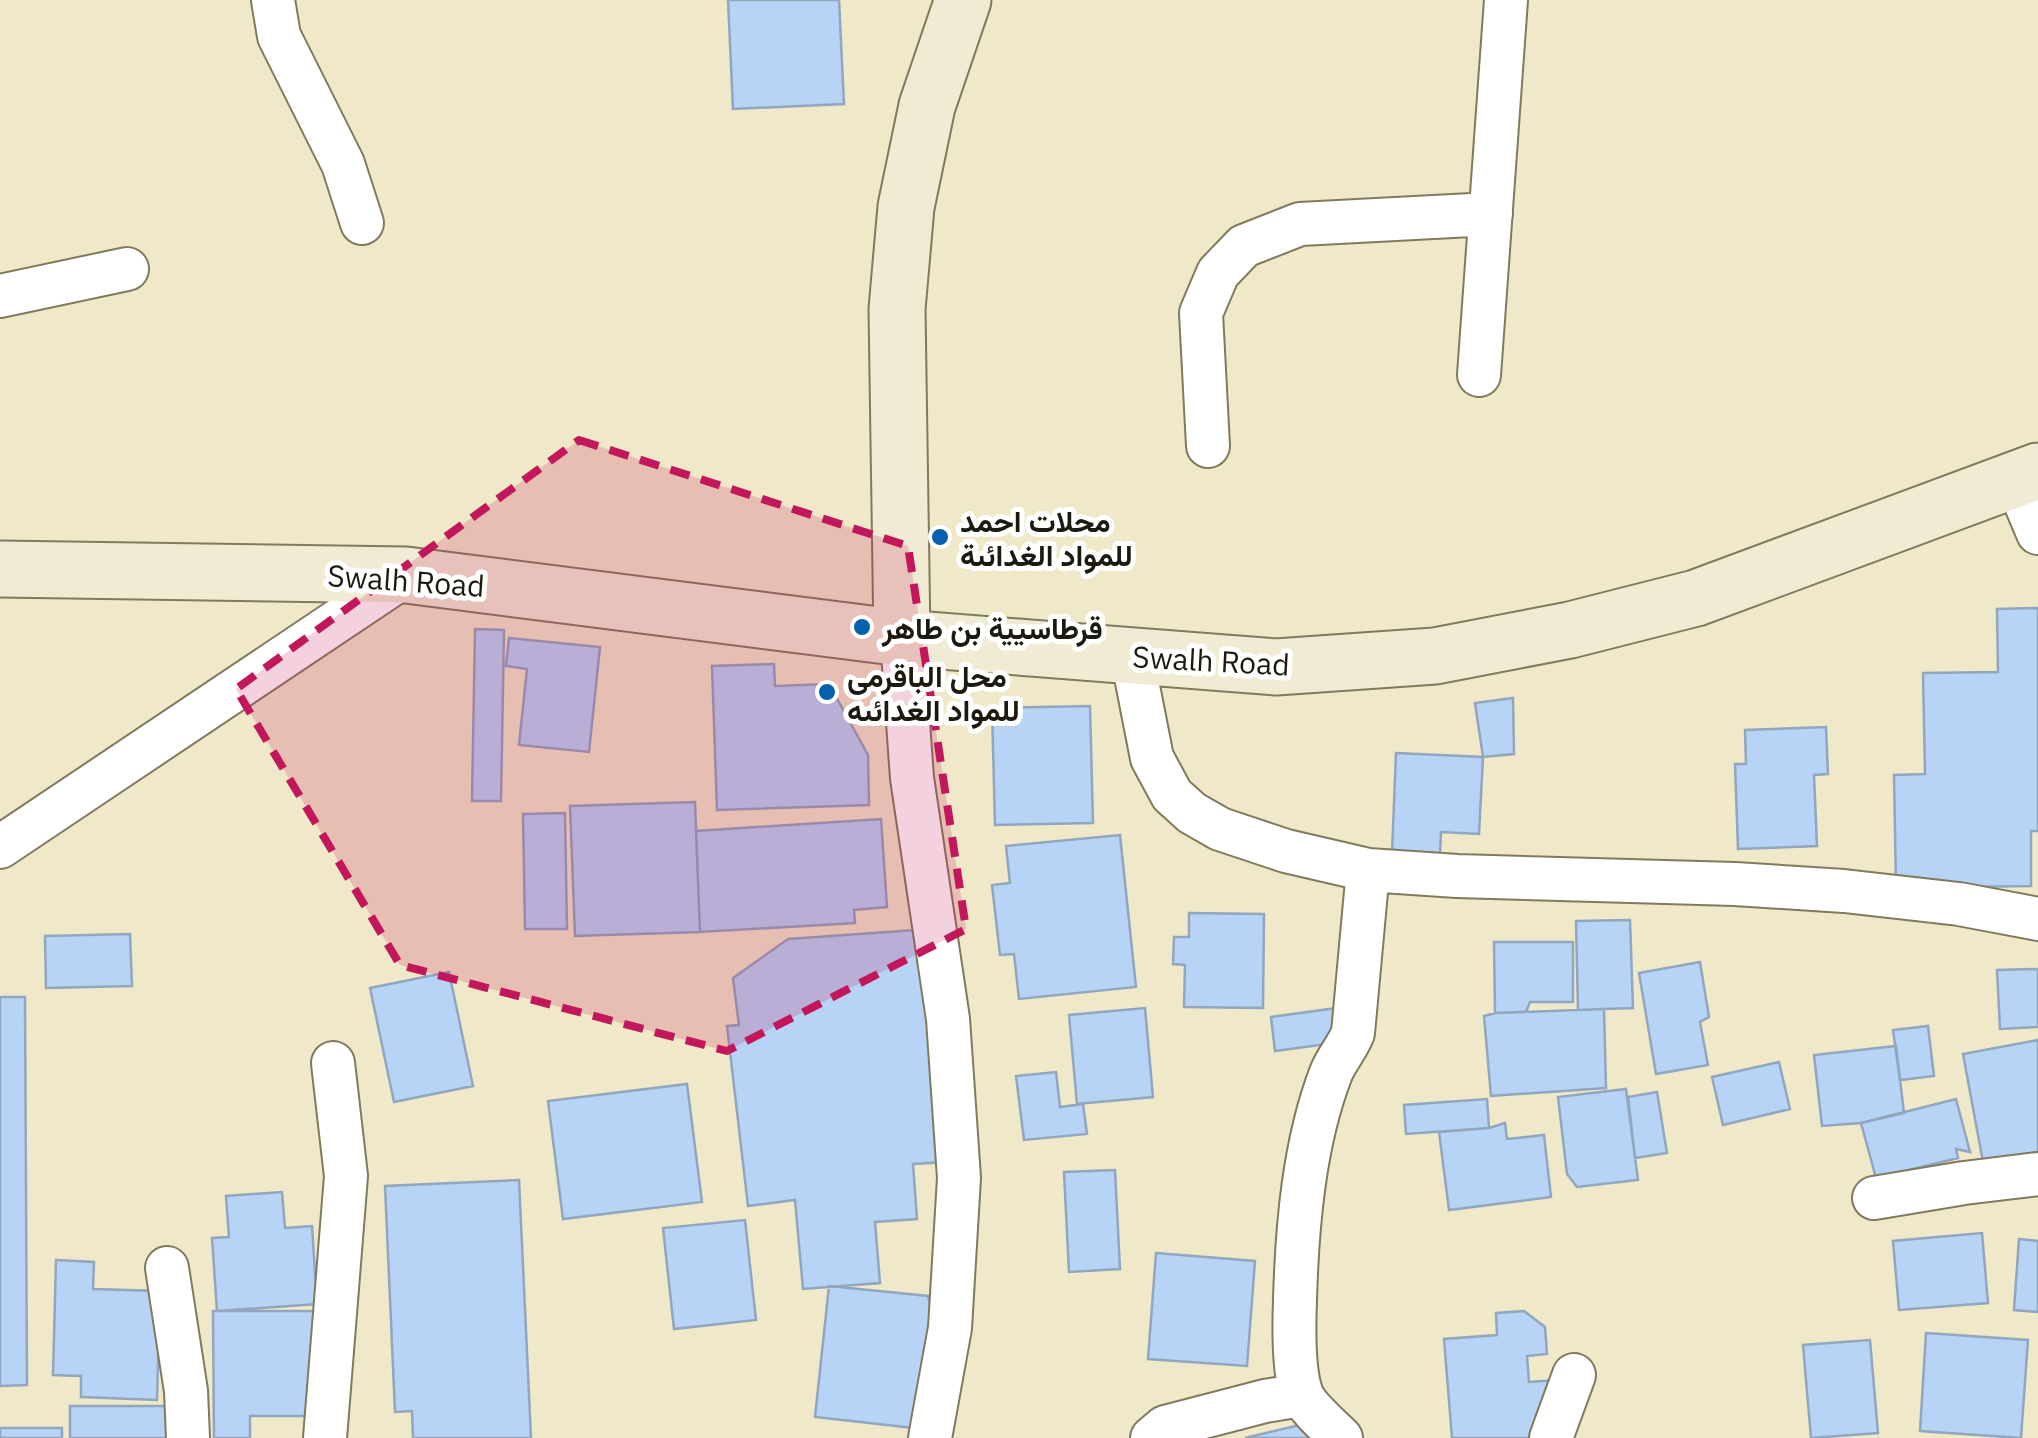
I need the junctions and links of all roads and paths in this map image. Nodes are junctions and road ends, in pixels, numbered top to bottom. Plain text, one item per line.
1 (272, 0) edge
2 (963, 0) edge
3 (1506, 0) edge
4 (1490, 214) junction
5 (362, 223) dead end
6 (127, 270) dead end
7 (0, 296) edge
8 (1479, 375) dead end
9 (1208, 446) dead end
10 (2027, 476) edge
11 (2038, 533) edge
12 (0, 569) edge
13 (406, 575) junction
14 (902, 638) junction
15 (1132, 656) junction
16 (0, 848) edge
17 (1368, 870) junction
18 (2038, 920) edge
19 (333, 1063) dead end
20 (2038, 1174) edge
21 (1874, 1198) dead end
22 (166, 1268) dead end
23 (1574, 1376) dead end
24 (1301, 1395) junction
25 (188, 1438) edge
26 (325, 1438) edge
27 (930, 1438) edge
28 (1152, 1438) edge
29 (1341, 1438) edge
30 (1551, 1438) edge

1 - 5 street
2 - 14 street
3 - 4 street
4 - 8 street
4 - 9 street
6 - 7 street
10 - 11 street
10 - 15 street, Swalh Road
12 - 13 street, Swalh Road
13 - 14 street, Swalh Road
13 - 16 street
14 - 15 street, Swalh Road
14 - 27 street
15 - 17 street
17 - 18 street
17 - 24 street
19 - 26 street
20 - 21 street
22 - 25 street
23 - 30 street
24 - 28 street
24 - 29 street

